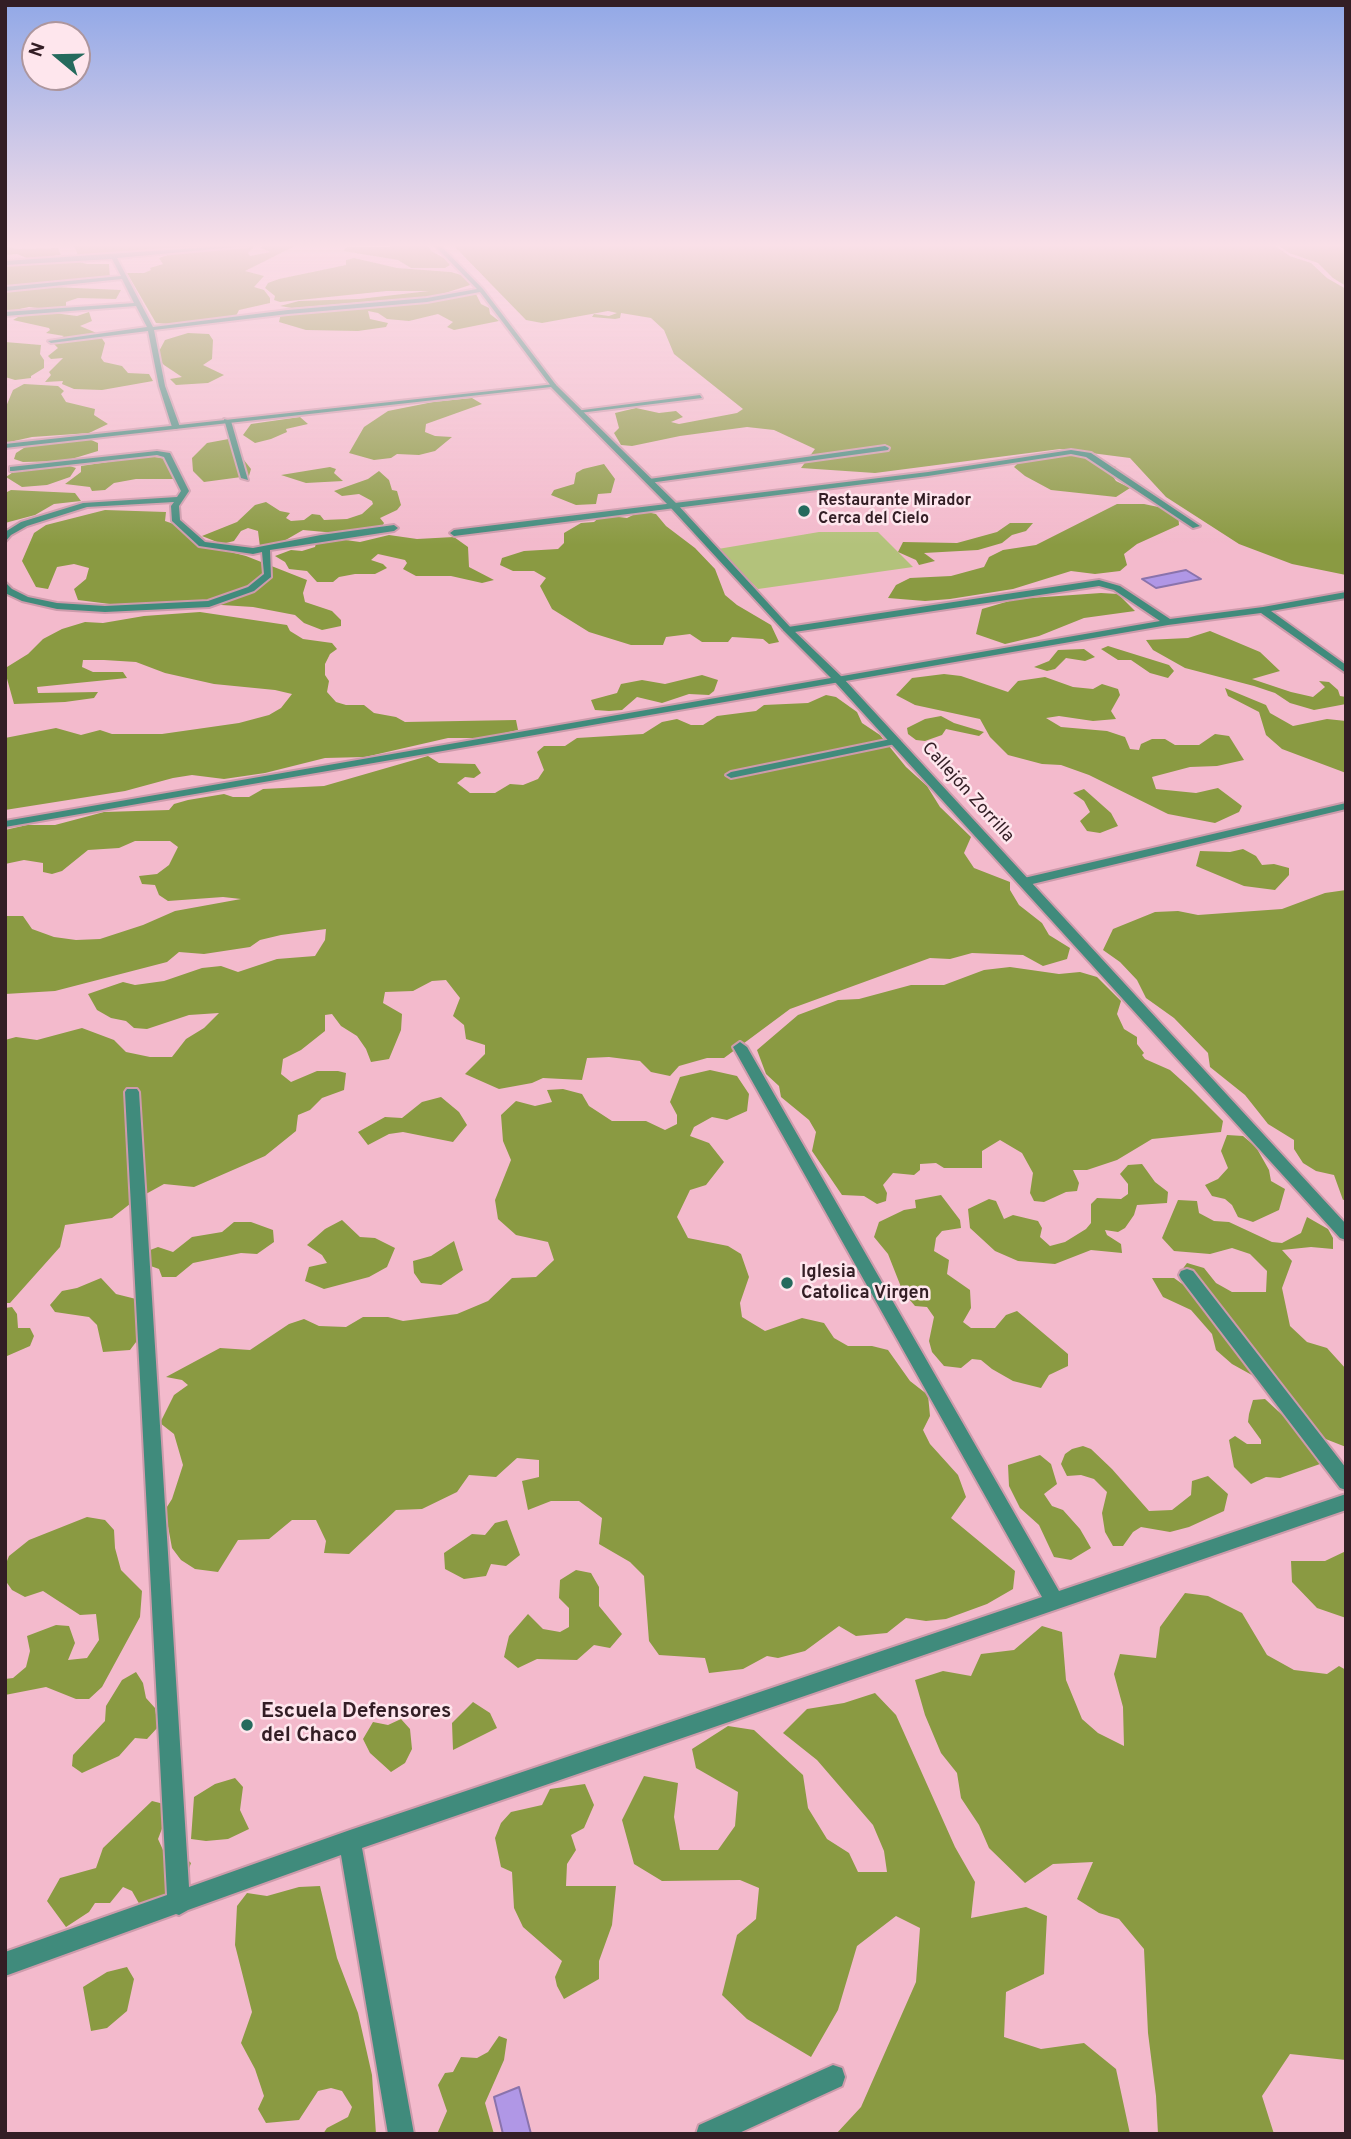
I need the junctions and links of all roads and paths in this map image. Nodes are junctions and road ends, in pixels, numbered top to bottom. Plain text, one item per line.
1 (154, 346) edge
2 (523, 346) edge
3 (553, 385) junction
4 (700, 397) dead end
5 (579, 411) junction
6 (227, 421) junction
7 (176, 427) junction
8 (5, 446) edge
9 (886, 448) dead end
10 (8, 468) edge
11 (246, 478) dead end
12 (649, 481) junction
13 (180, 499) junction
14 (674, 506) junction
15 (1196, 526) dead end
16 (394, 528) dead end
17 (454, 533) dead end
18 (5, 540) edge
19 (267, 550) junction
20 (5, 585) edge
21 (1346, 595) edge
22 (1263, 610) junction
23 (1168, 622) junction
24 (788, 629) junction
25 (1346, 670) edge
26 (839, 680) junction
27 (896, 741) junction
28 (731, 775) dead end
29 (1346, 806) edge
30 (5, 824) edge
31 (1024, 882) junction
32 (740, 1047) dead end
33 (132, 1092) dead end
34 (1346, 1234) edge
35 (1187, 1275) dead end
36 (1346, 1482) edge
37 (1346, 1502) edge
38 (1055, 1601) junction
39 (350, 1841) junction
40 (178, 1904) junction
41 (5, 1964) edge
42 (833, 2077) dead end
43 (401, 2134) edge
44 (708, 2134) edge

1 - 7 street
2 - 3 street, Callejón Zorrilla
3 - 5 street, Callejón Zorrilla
3 - 6 street
4 - 5 street
5 - 12 street, Callejón Zorrilla
6 - 7 street
6 - 11 street
7 - 8 street
9 - 12 street
10 - 13 street
12 - 14 street, Callejón Zorrilla
13 - 18 street
13 - 19 street
14 - 15 street
14 - 17 street
14 - 24 street, Callejón Zorrilla
16 - 19 street
19 - 20 street
21 - 22 street
22 - 23 street
22 - 25 street
23 - 24 street
23 - 26 street
24 - 26 street, Callejón Zorrilla
26 - 27 street, Callejón Zorrilla
26 - 30 street
27 - 28 street
27 - 31 street, Callejón Zorrilla
29 - 31 street
31 - 34 street, Callejón Zorrilla
32 - 38 street
33 - 40 street
35 - 36 street
37 - 38 street
38 - 39 street
39 - 40 street
39 - 43 street
40 - 41 street
42 - 44 street

